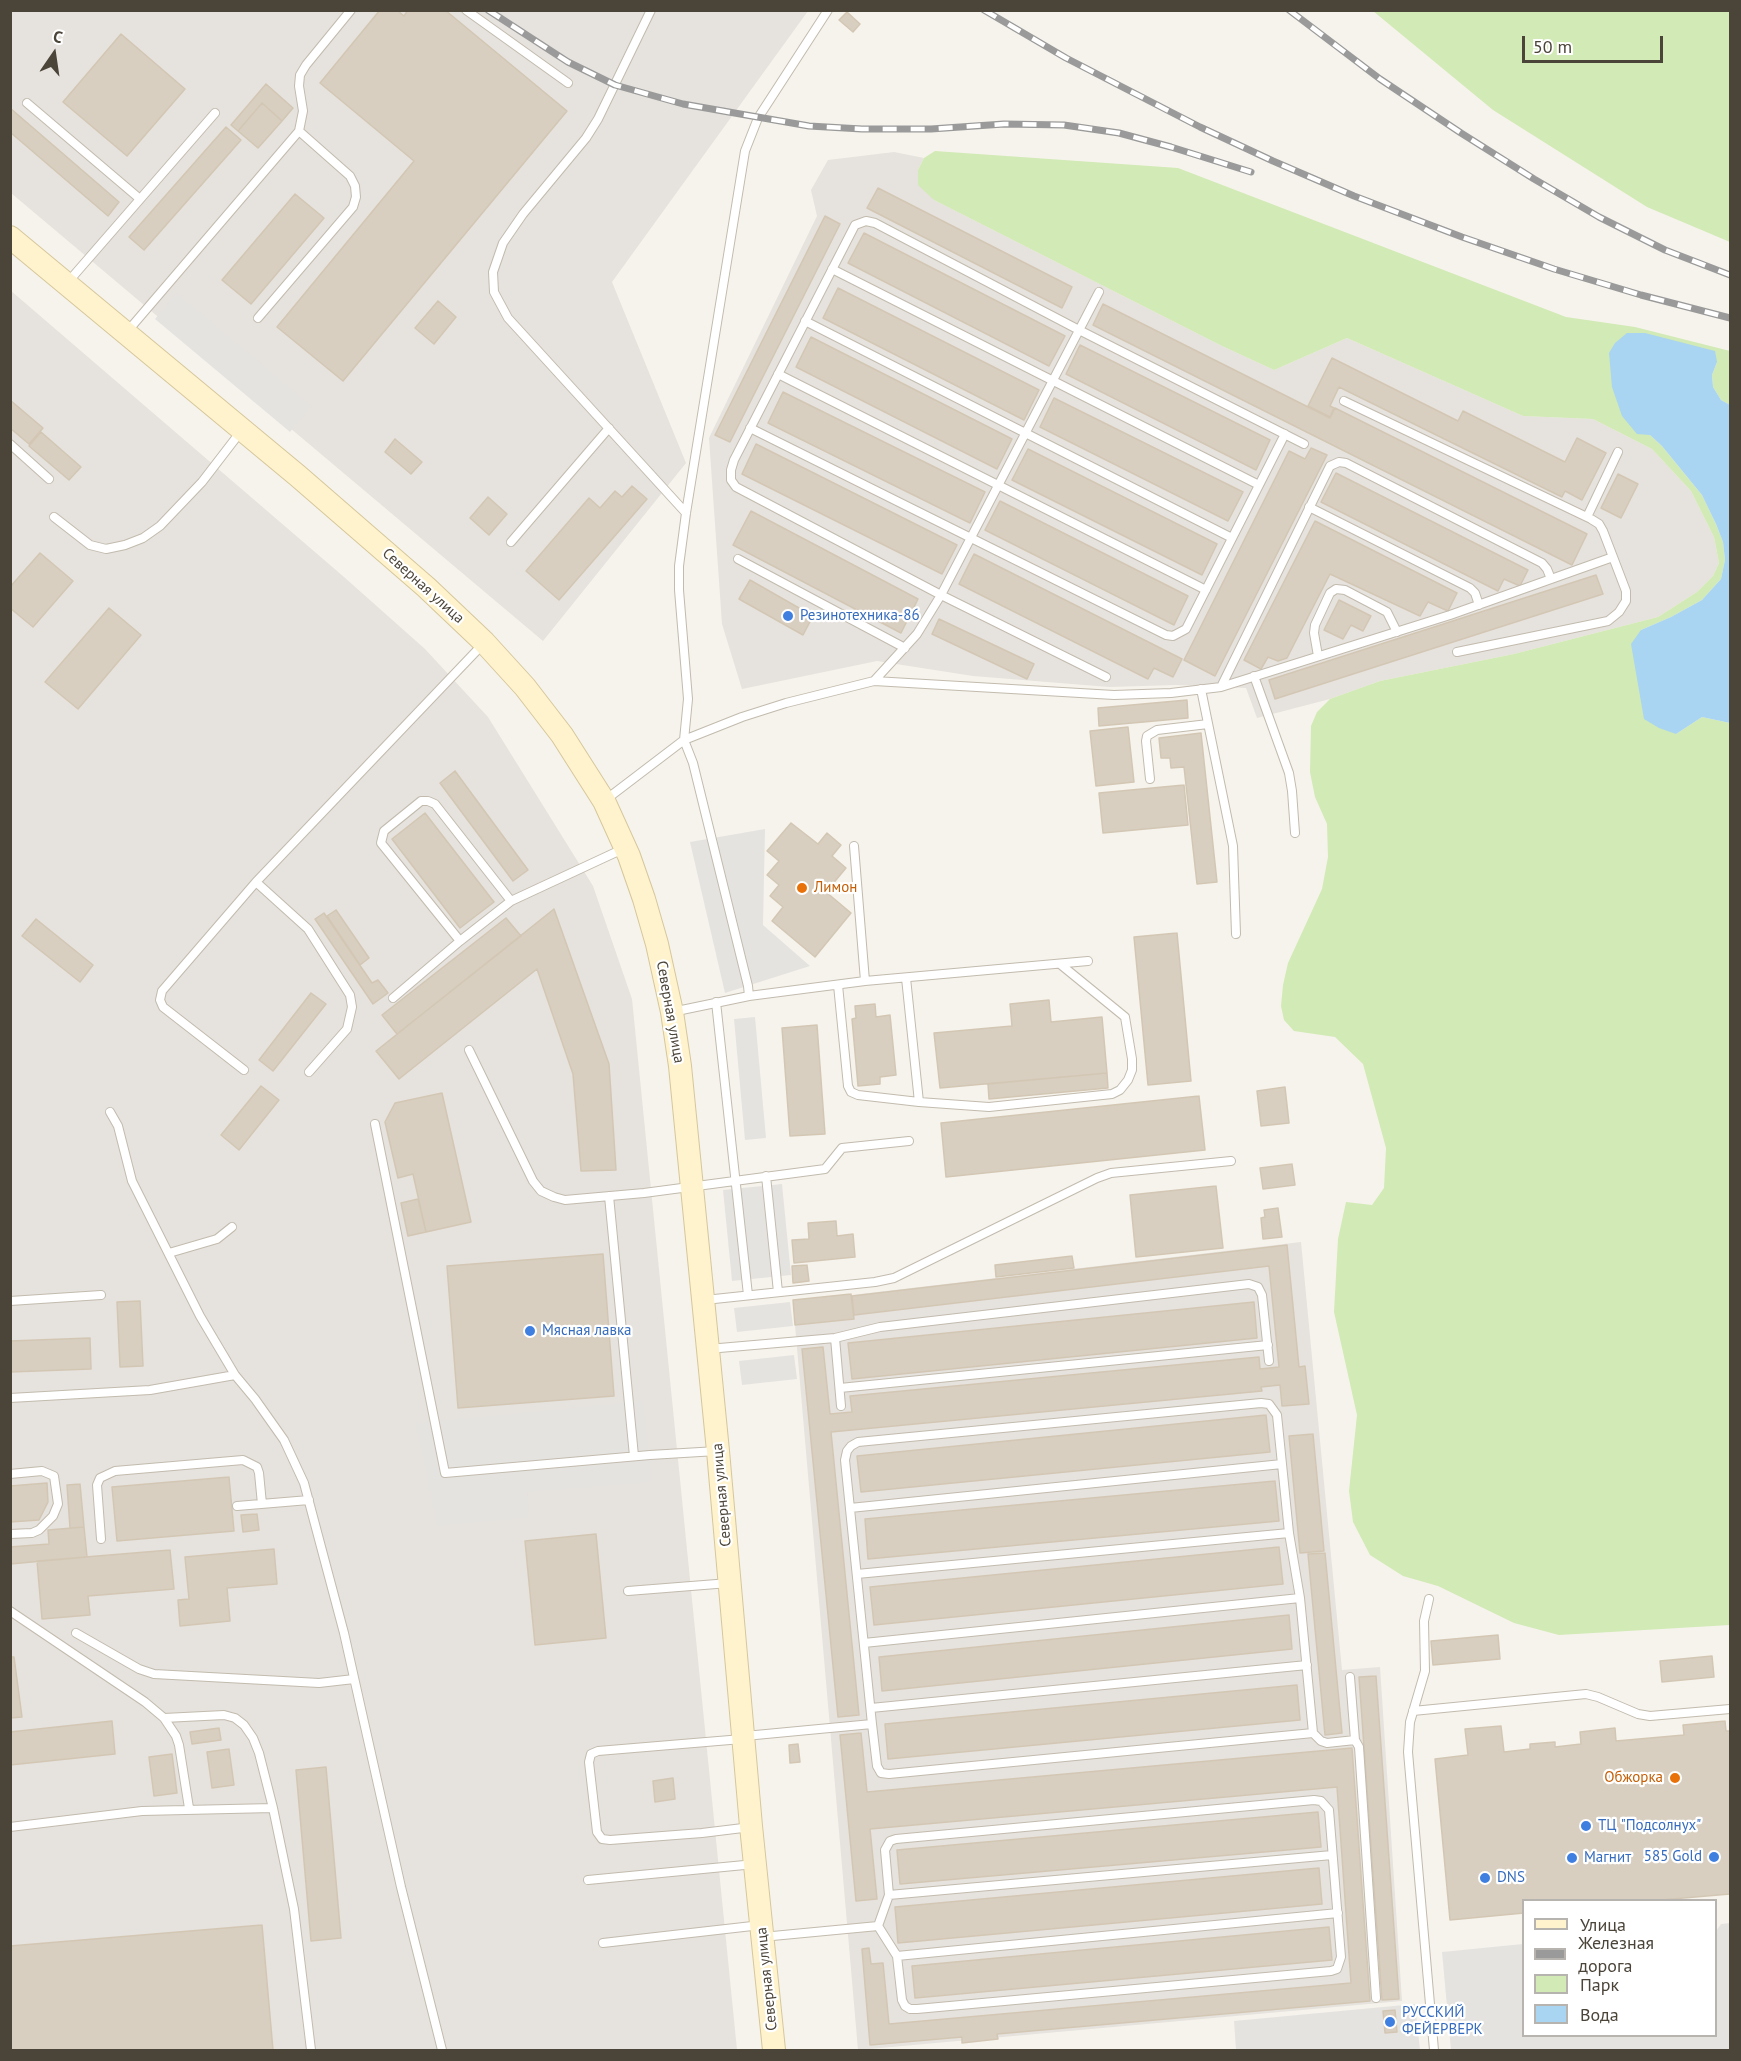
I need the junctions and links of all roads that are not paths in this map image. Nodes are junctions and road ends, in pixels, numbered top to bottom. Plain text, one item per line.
1 (351, 10) edge
2 (466, 10) edge
3 (651, 10) edge
4 (828, 10) edge
5 (568, 83) dead end
6 (27, 103) dead end
7 (216, 113) dead end
8 (299, 131) junction
9 (140, 199) junction
10 (10, 237) edge
11 (832, 269) junction
12 (66, 284) junction
13 (1099, 292) dead end
14 (258, 318) dead end
15 (806, 321) junction
16 (1079, 330) junction
17 (125, 334) junction
18 (778, 374) junction
19 (1053, 381) junction
20 (1344, 401) dead end
21 (750, 428) junction
22 (609, 429) junction
23 (242, 430) junction
24 (1026, 433) junction
25 (1284, 434) junction
26 (10, 444) edge
27 (1304, 444) dead end
28 (1618, 452) dead end
29 (49, 479) dead end
30 (1259, 485) junction
31 (999, 486) junction
32 (1309, 507) junction
33 (686, 513) junction
34 (54, 517) dead end
35 (1587, 517) junction
36 (971, 538) junction
37 (1232, 538) junction
38 (511, 542) dead end
39 (1613, 557) junction
40 (738, 559) dead end
41 (1551, 579) junction
42 (1206, 590) junction
43 (941, 595) junction
44 (1479, 605) junction
45 (1396, 632) junction
46 (484, 642) junction
47 (905, 648) junction
48 (1457, 652) dead end
49 (1318, 656) junction
50 (1254, 676) junction
51 (1106, 677) dead end
52 (874, 681) junction
53 (1221, 687) junction
54 (1201, 689) junction
55 (1208, 724) junction
56 (684, 740) junction
57 (1150, 779) dead end
58 (604, 801) junction
59 (1294, 833) dead end
60 (854, 846) dead end
61 (625, 848) junction
62 (256, 882) junction
63 (511, 901) junction
64 (1236, 934) dead end
65 (459, 941) junction
66 (1088, 961) dead end
67 (1060, 964) junction
68 (906, 978) junction
69 (865, 981) junction
70 (838, 985) junction
71 (749, 996) junction
72 (393, 998) dead end
73 (716, 1002) junction
74 (672, 1012) junction
75 (469, 1050) dead end
76 (244, 1070) dead end
77 (309, 1072) dead end
78 (919, 1102) junction
79 (110, 1112) dead end
80 (375, 1124) dead end
81 (909, 1141) dead end
82 (1231, 1161) dead end
83 (766, 1176) junction
84 (735, 1180) junction
85 (692, 1187) junction
86 (609, 1196) junction
87 (232, 1227) dead end
88 (169, 1253) junction
89 (778, 1292) junction
90 (101, 1295) dead end
91 (748, 1295) junction
92 (703, 1300) junction
93 (10, 1301) edge
94 (835, 1338) junction
95 (1268, 1345) junction
96 (708, 1349) junction
97 (1269, 1361) dead end
98 (235, 1375) junction
99 (840, 1388) junction
100 (10, 1398) edge
101 (841, 1406) dead end
102 (718, 1451) junction
103 (634, 1456) junction
104 (1282, 1464) junction
105 (10, 1474) edge
106 (309, 1500) junction
107 (262, 1504) junction
108 (237, 1506) dead end
109 (850, 1508) junction
110 (1290, 1533) junction
111 (10, 1534) edge
112 (100, 1539) dead end
113 (857, 1574) junction
114 (730, 1583) junction
115 (628, 1591) dead end
116 (1300, 1598) junction
117 (1430, 1599) dead end
118 (10, 1611) edge
119 (76, 1633) dead end
120 (864, 1643) junction
121 (1307, 1665) junction
122 (1350, 1677) dead end
123 (354, 1679) junction
124 (871, 1708) junction
125 (1731, 1709) edge
126 (1413, 1711) junction
127 (164, 1718) junction
128 (872, 1724) junction
129 (1313, 1733) junction
130 (743, 1737) junction
131 (1355, 1740) junction
132 (189, 1808) junction
133 (273, 1808) junction
134 (10, 1827) edge
135 (751, 1827) junction
136 (1332, 1855) junction
137 (755, 1864) junction
138 (588, 1880) dead end
139 (889, 1895) junction
140 (1338, 1913) junction
141 (878, 1926) junction
142 (762, 1931) junction
143 (603, 1943) dead end
144 (897, 1956) junction
145 (1376, 1998) dead end
146 (311, 2050) edge
147 (442, 2050) edge
148 (774, 2050) edge
149 (1434, 2050) edge

1 - 8 lane
2 - 5 lane
3 - 22 lane
4 - 33 lane
6 - 9 lane
7 - 9 lane
8 - 14 lane
8 - 17 lane
9 - 12 lane
10 - 12 main road, Северная улица
11 - 15 lane
11 - 16 lane
11 - 19 lane
12 - 17 main road, Северная улица
13 - 16 lane
15 - 18 lane
15 - 24 lane
16 - 19 lane
16 - 25 lane
17 - 23 main road, Северная улица
18 - 21 lane
18 - 31 lane
19 - 24 lane
19 - 30 lane
20 - 35 lane
21 - 36 lane
21 - 43 lane
22 - 33 lane
22 - 38 lane
23 - 34 lane
23 - 46 main road, Северная улица
24 - 31 lane
24 - 37 lane
25 - 27 lane
25 - 30 lane
26 - 29 lane
28 - 35 lane
30 - 37 lane
31 - 36 lane
31 - 42 lane
32 - 41 lane
32 - 44 lane
32 - 53 lane
33 - 56 lane
35 - 39 lane
36 - 42 lane
36 - 43 lane
37 - 42 lane
39 - 41 lane
39 - 48 lane
40 - 47 lane
41 - 44 lane
43 - 47 lane
43 - 51 lane
44 - 45 lane
45 - 49 lane
45 - 49 lane
46 - 58 main road, Северная улица
46 - 62 lane
47 - 52 lane
49 - 50 lane
50 - 53 lane
50 - 59 lane
52 - 54 lane
52 - 56 lane
53 - 54 lane
54 - 55 lane
55 - 57 lane
55 - 64 lane
56 - 58 lane
56 - 71 lane
58 - 61 main road, Северная улица
60 - 69 lane
61 - 63 lane
61 - 74 main road, Северная улица
62 - 76 lane
62 - 77 lane
63 - 65 lane
63 - 65 lane
65 - 72 lane
66 - 67 lane
67 - 68 lane
67 - 78 lane
68 - 69 lane
68 - 78 lane
69 - 70 lane
70 - 71 lane
70 - 78 lane
71 - 73 lane
73 - 74 lane
73 - 84 lane
74 - 85 main road, Северная улица
75 - 86 lane
79 - 88 lane
80 - 103 lane
81 - 83 lane
82 - 89 lane
83 - 84 lane
83 - 89 lane
84 - 85 lane
84 - 91 lane
85 - 86 lane
85 - 92 main road, Северная улица
86 - 103 lane
87 - 88 lane
88 - 98 lane
89 - 91 lane
90 - 93 lane
91 - 92 lane
92 - 96 main road, Северная улица
94 - 95 lane
94 - 96 lane
94 - 99 lane
95 - 97 lane
95 - 99 lane
96 - 102 main road, Северная улица
98 - 100 lane
98 - 106 lane
99 - 101 lane
102 - 103 lane
102 - 114 main road, Северная улица
104 - 109 lane
104 - 109 lane
104 - 110 lane
105 - 111 lane
106 - 107 lane
106 - 123 lane
107 - 108 lane
107 - 112 lane
109 - 113 lane
110 - 113 lane
110 - 116 lane
113 - 120 lane
114 - 115 lane
114 - 130 main road, Северная улица
116 - 120 lane
116 - 121 lane
117 - 126 lane
118 - 127 lane
119 - 123 lane
120 - 124 lane
121 - 124 lane
121 - 129 lane
122 - 131 lane
123 - 147 lane
124 - 128 lane
125 - 126 lane
126 - 149 lane
127 - 132 lane
127 - 133 lane
128 - 129 lane
128 - 130 lane
129 - 131 lane
130 - 135 main road, Северная улица
130 - 135 lane
131 - 145 lane
132 - 133 lane
132 - 134 lane
133 - 146 lane
135 - 137 main road, Северная улица
136 - 139 lane
136 - 139 lane
136 - 140 lane
137 - 138 lane
137 - 142 main road, Северная улица
139 - 141 lane
140 - 144 lane
140 - 144 lane
141 - 142 lane
141 - 144 lane
142 - 143 lane
142 - 148 main road, Северная улица

